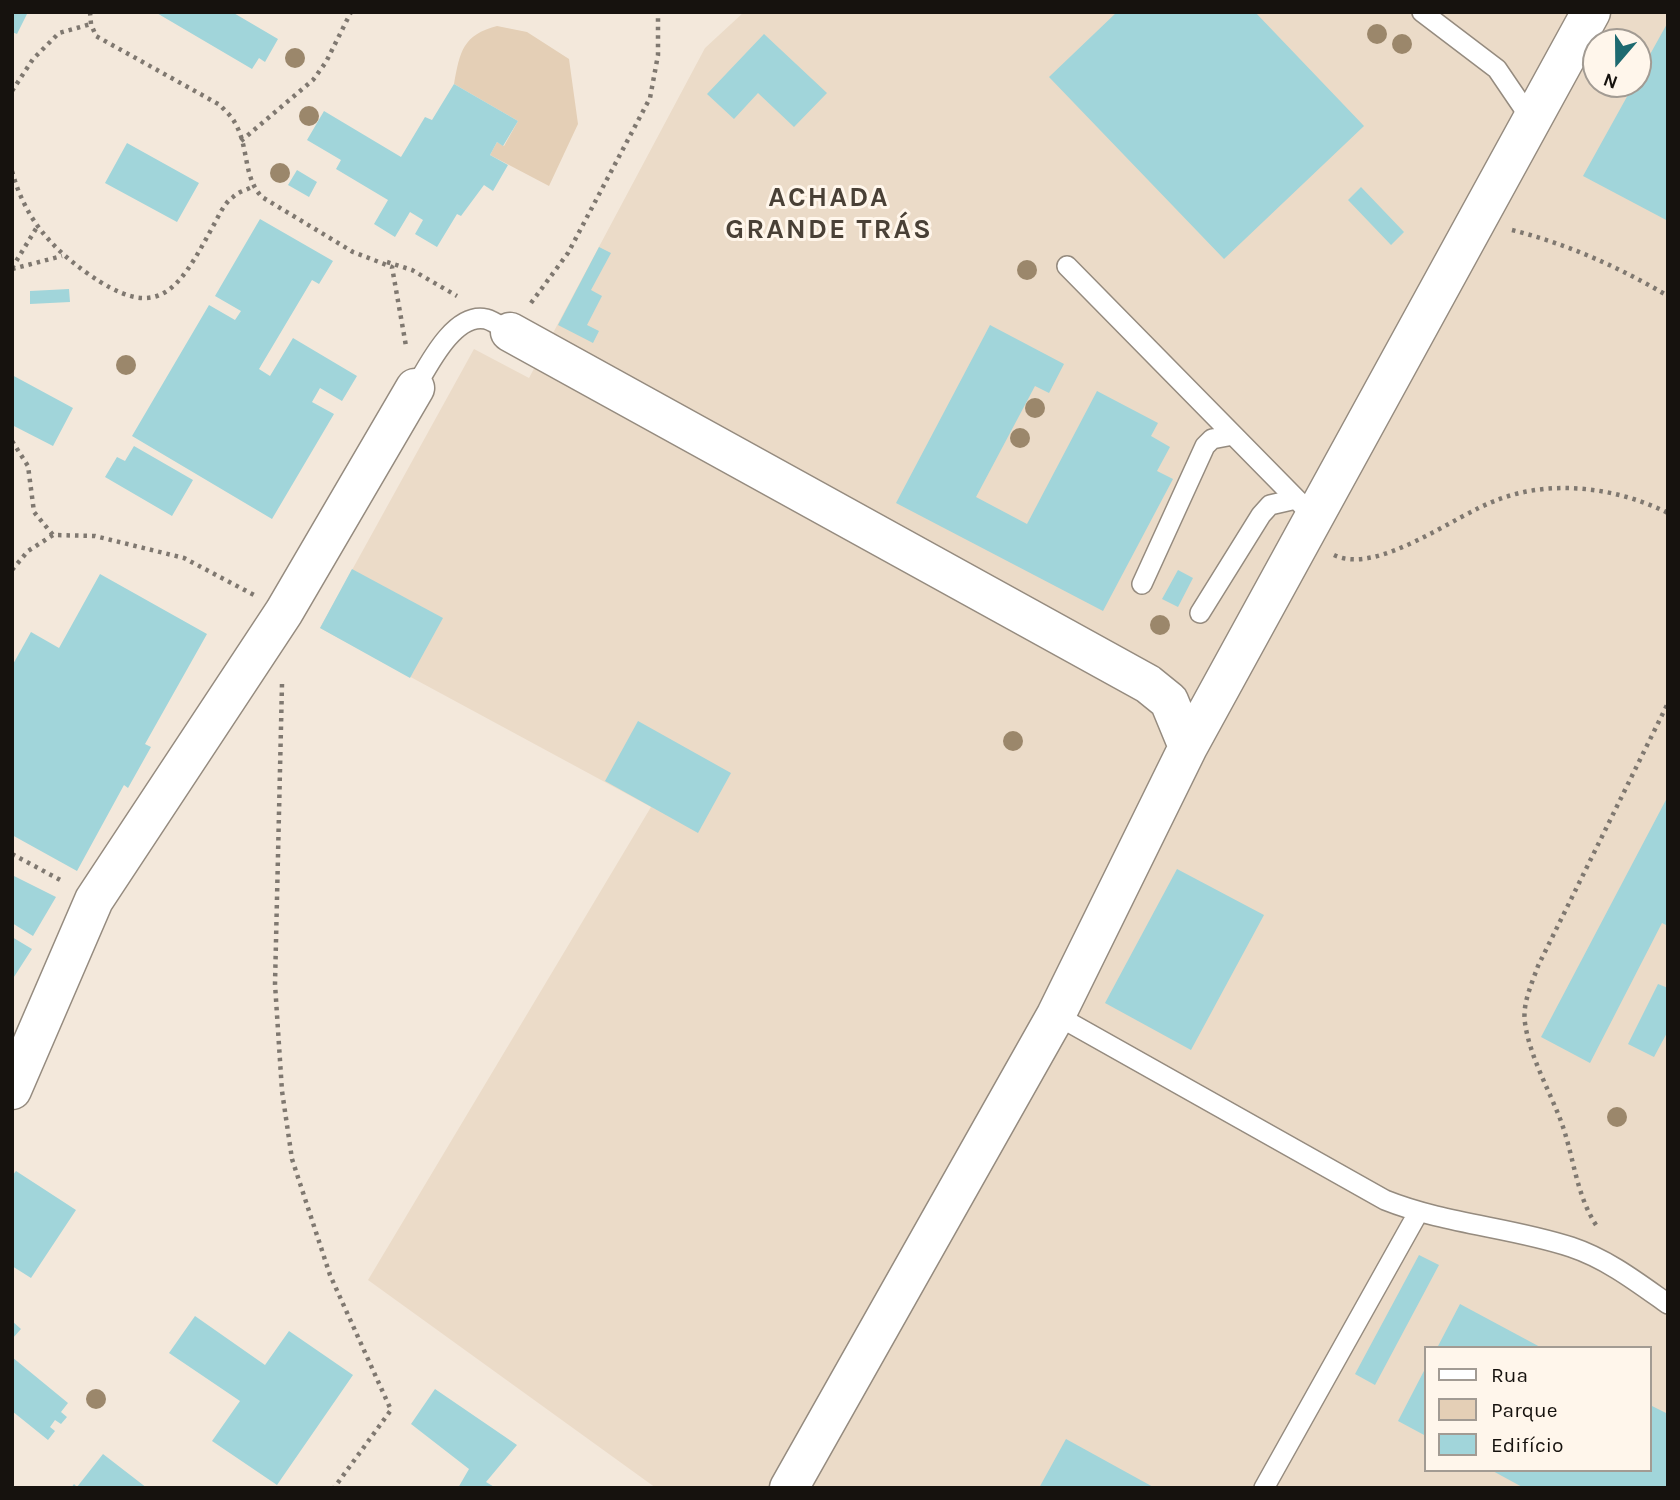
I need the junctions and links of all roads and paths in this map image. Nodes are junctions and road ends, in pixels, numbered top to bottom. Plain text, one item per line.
1 (90, 12) edge
2 (351, 12) edge
3 (658, 12) edge
4 (1422, 12) edge
5 (1591, 12) edge
6 (90, 24) junction
7 (12, 91) edge
8 (1533, 122) junction
9 (241, 141) junction
10 (12, 171) edge
11 (252, 187) junction
12 (1478, 220) junction
13 (37, 227) junction
14 (352, 252) junction
15 (63, 256) junction
16 (1067, 266) dead end
17 (12, 269) edge
18 (1668, 296) edge
19 (465, 302) dead end
20 (510, 332) junction
21 (415, 388) junction
22 (1233, 435) junction
23 (12, 441) edge
24 (1668, 513) edge
25 (1305, 519) junction
26 (53, 535) junction
27 (12, 570) edge
28 (1142, 584) dead end
29 (284, 612) junction
30 (1200, 613) dead end
31 (282, 681) dead end
32 (1668, 703) edge
33 (1188, 747) junction
34 (12, 854) edge
35 (94, 900) junction
36 (1056, 1016) junction
37 (12, 1090) edge
38 (1418, 1213) junction
39 (1599, 1231) dead end
40 (1668, 1304) edge
41 (334, 1488) edge
42 (789, 1488) edge
43 (1264, 1488) edge

1 - 6 path
2 - 9 path
3 - 20 path
4 - 8 lane
5 - 8 street
6 - 7 path
6 - 9 path
8 - 12 street
9 - 11 path
10 - 13 path
11 - 14 path
11 - 15 path
12 - 18 path
12 - 25 street
13 - 15 path
13 - 17 path
14 - 19 path
14 - 21 path
15 - 17 path
16 - 22 lane
20 - 21 lane
20 - 33 street
21 - 29 street
22 - 25 lane
22 - 28 lane
23 - 26 path
24 - 25 path
25 - 30 lane
25 - 33 street
26 - 27 path
26 - 29 path
29 - 35 street
31 - 41 path
32 - 39 path
33 - 36 street
34 - 35 path
35 - 37 street
36 - 38 lane
36 - 42 street
38 - 40 lane
38 - 43 lane

